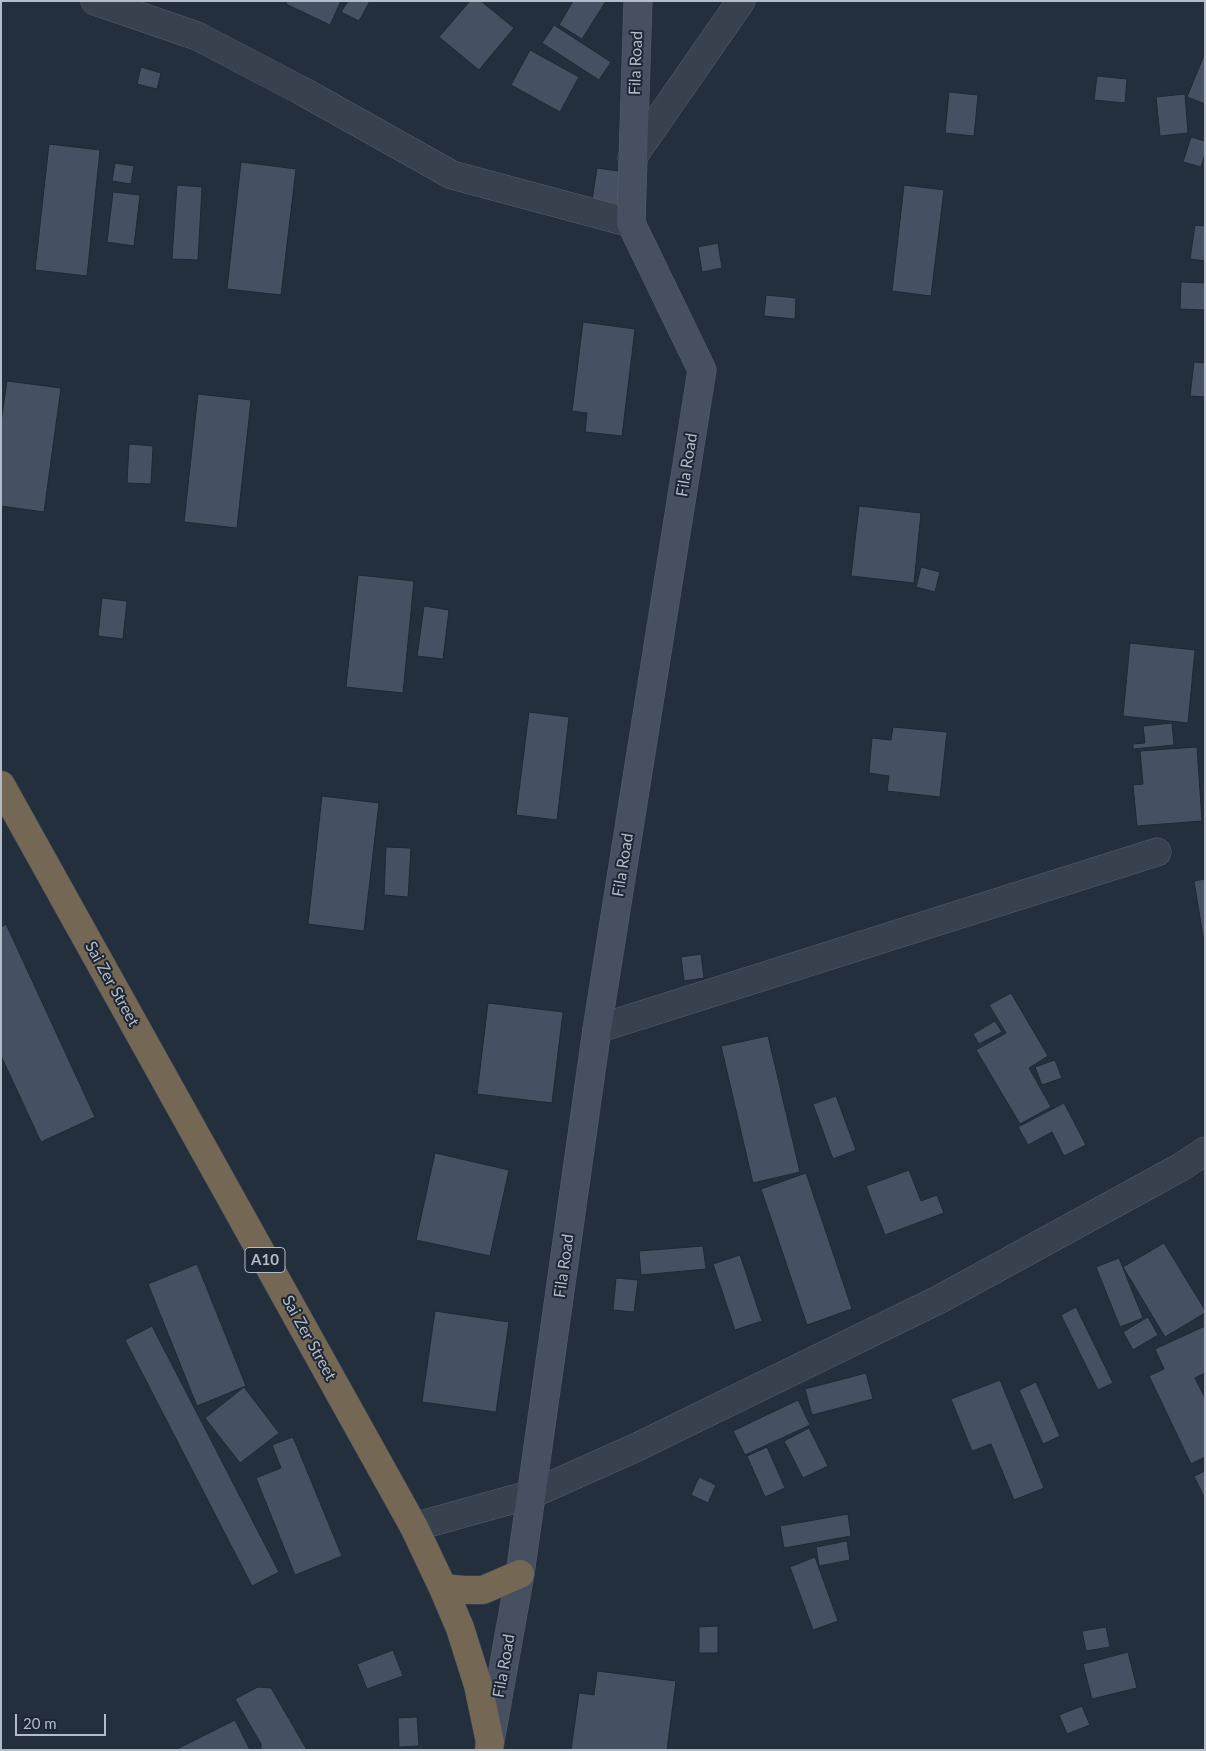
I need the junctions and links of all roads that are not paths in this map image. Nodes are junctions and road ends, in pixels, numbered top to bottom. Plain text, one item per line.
1 (95, 1) edge
2 (638, 1) edge
3 (741, 1) edge
4 (632, 158) junction
5 (630, 223) junction
6 (1, 785) edge
7 (1157, 852) dead end
8 (597, 1029) junction
9 (1205, 1151) edge
10 (532, 1494) junction
11 (414, 1527) junction
12 (520, 1574) junction
13 (443, 1588) junction
14 (489, 1746) edge

1 - 5 street
2 - 4 street, Fila Road
3 - 4 street
4 - 5 street, Fila Road
5 - 8 street, Fila Road
6 - 11 highway, Sai Zer Street / A10
7 - 8 street
8 - 10 street, Fila Road
9 - 10 street
10 - 11 street
10 - 12 street, Fila Road
11 - 13 highway, Sai Zer Street / A10
12 - 13 highway
12 - 14 street, Fila Road
13 - 14 highway, Sai Zer Street / A10

